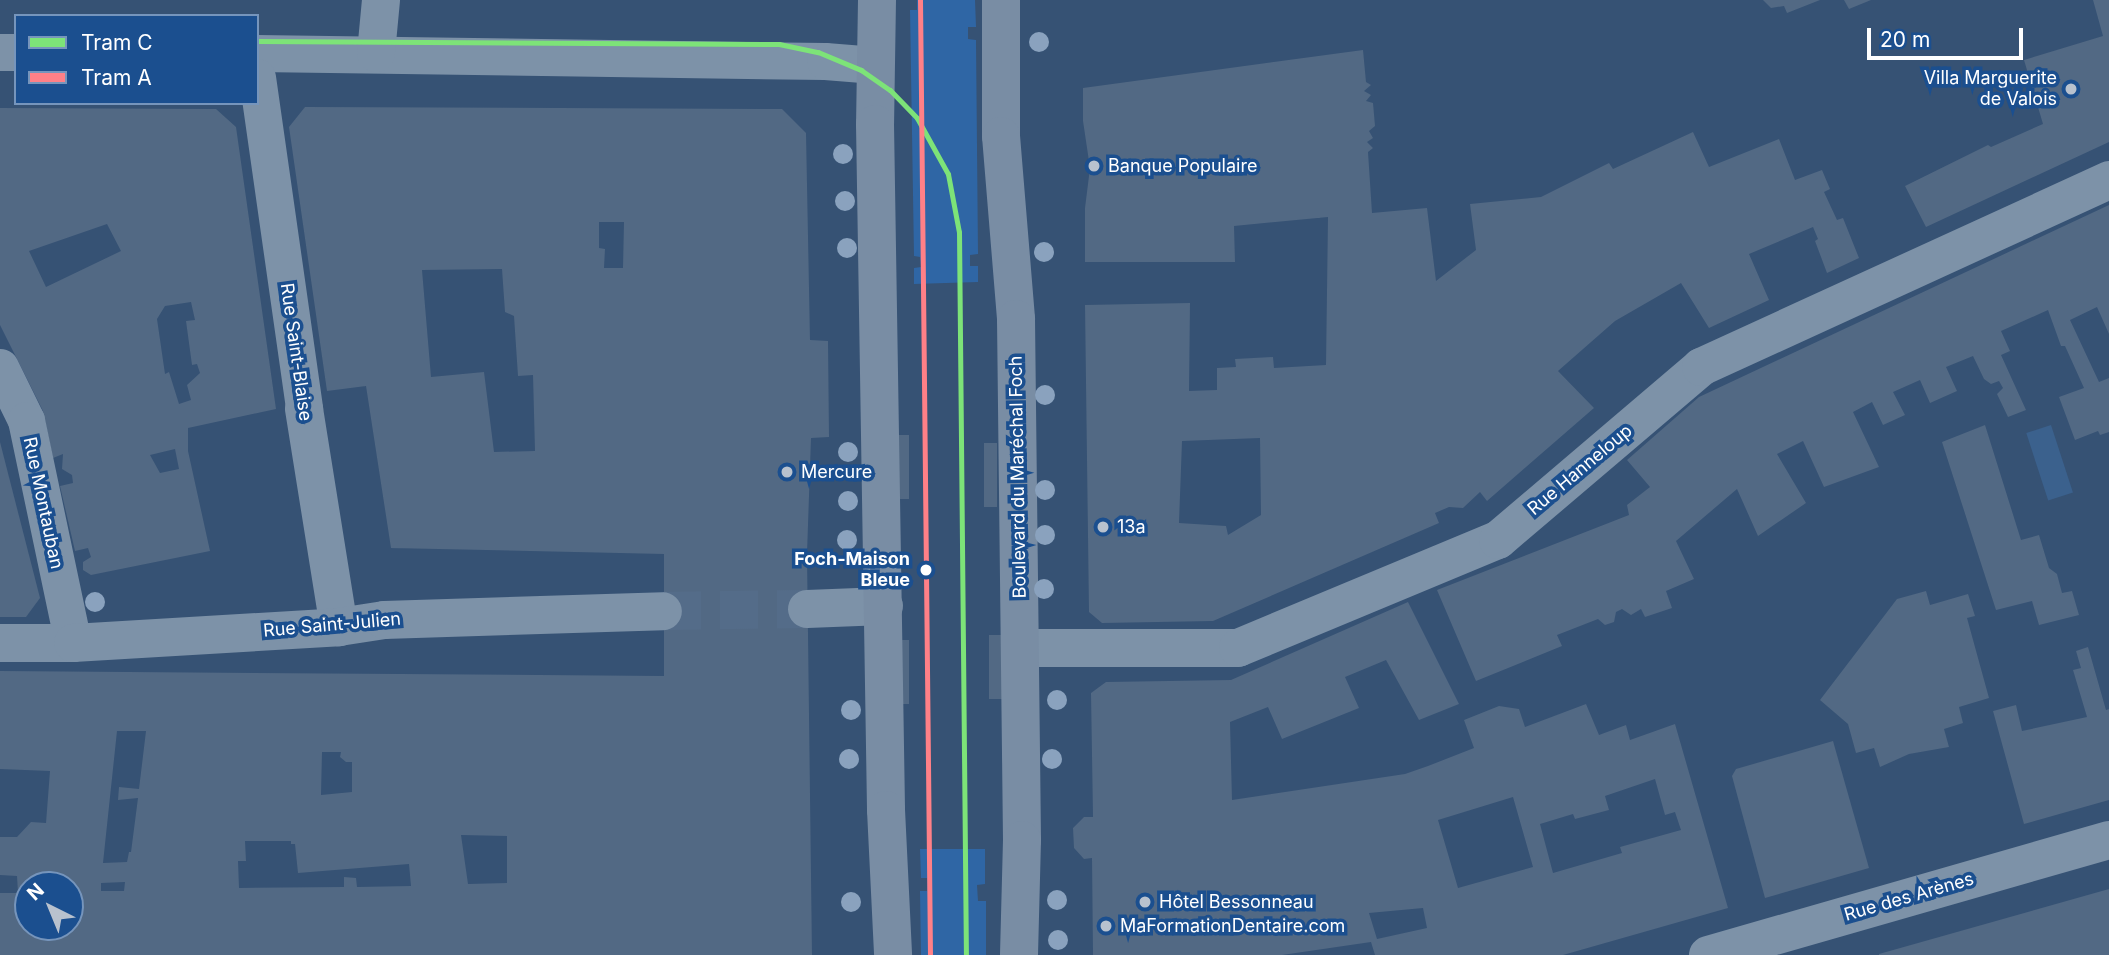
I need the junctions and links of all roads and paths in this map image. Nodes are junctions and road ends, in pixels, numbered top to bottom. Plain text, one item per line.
1 (381, 0) edge
2 (877, 0) edge
3 (1001, 0) edge
4 (259, 52) edge
5 (376, 53) junction
6 (875, 65) junction
7 (259, 92) edge
8 (2109, 180) edge
9 (0, 367) edge
10 (304, 409) joint
11 (884, 606) junction
12 (807, 609) tunnel mouth
13 (663, 611) tunnel mouth
14 (339, 626) junction
15 (0, 643) edge
16 (74, 643) junction
17 (1020, 648) junction
18 (2109, 840) edge
19 (893, 955) edge
20 (1019, 955) edge
21 (1708, 955) edge

1 - 5 street
2 - 6 main road
3 - 17 main road, Boulevard du Maréchal Foch
4 - 5 street
5 - 6 street
6 - 11 main road
7 - 10 street, Rue Saint-Blaise
8 - 17 street, Rue Hanneloup
9 - 16 street, Rue Montauban
10 - 14 street, Rue Saint-Blaise
11 - 12 street
11 - 19 main road
13 - 14 street, Rue Saint-Julien
14 - 16 street, Rue Saint-Julien
15 - 16 street, Rue Saint-Julien
17 - 20 main road, Boulevard du Maréchal Foch
18 - 21 street, Rue des Arènes

